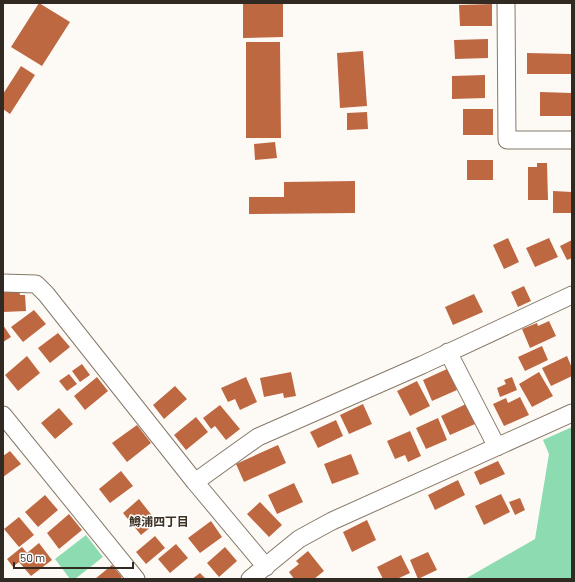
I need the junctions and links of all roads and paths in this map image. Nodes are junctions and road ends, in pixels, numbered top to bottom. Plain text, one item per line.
1 (506, 3) edge
2 (572, 140) edge
3 (3, 283) edge
4 (572, 295) edge
5 (448, 352) junction
6 (572, 413) edge
7 (3, 416) edge
8 (497, 447) junction
9 (195, 482) junction
10 (266, 567) junction
11 (136, 579) edge
12 (250, 579) edge

1 - 2 street
3 - 9 street
4 - 5 street
5 - 8 street
5 - 9 street
6 - 8 street
7 - 11 street
8 - 10 street
9 - 10 street
10 - 12 street

